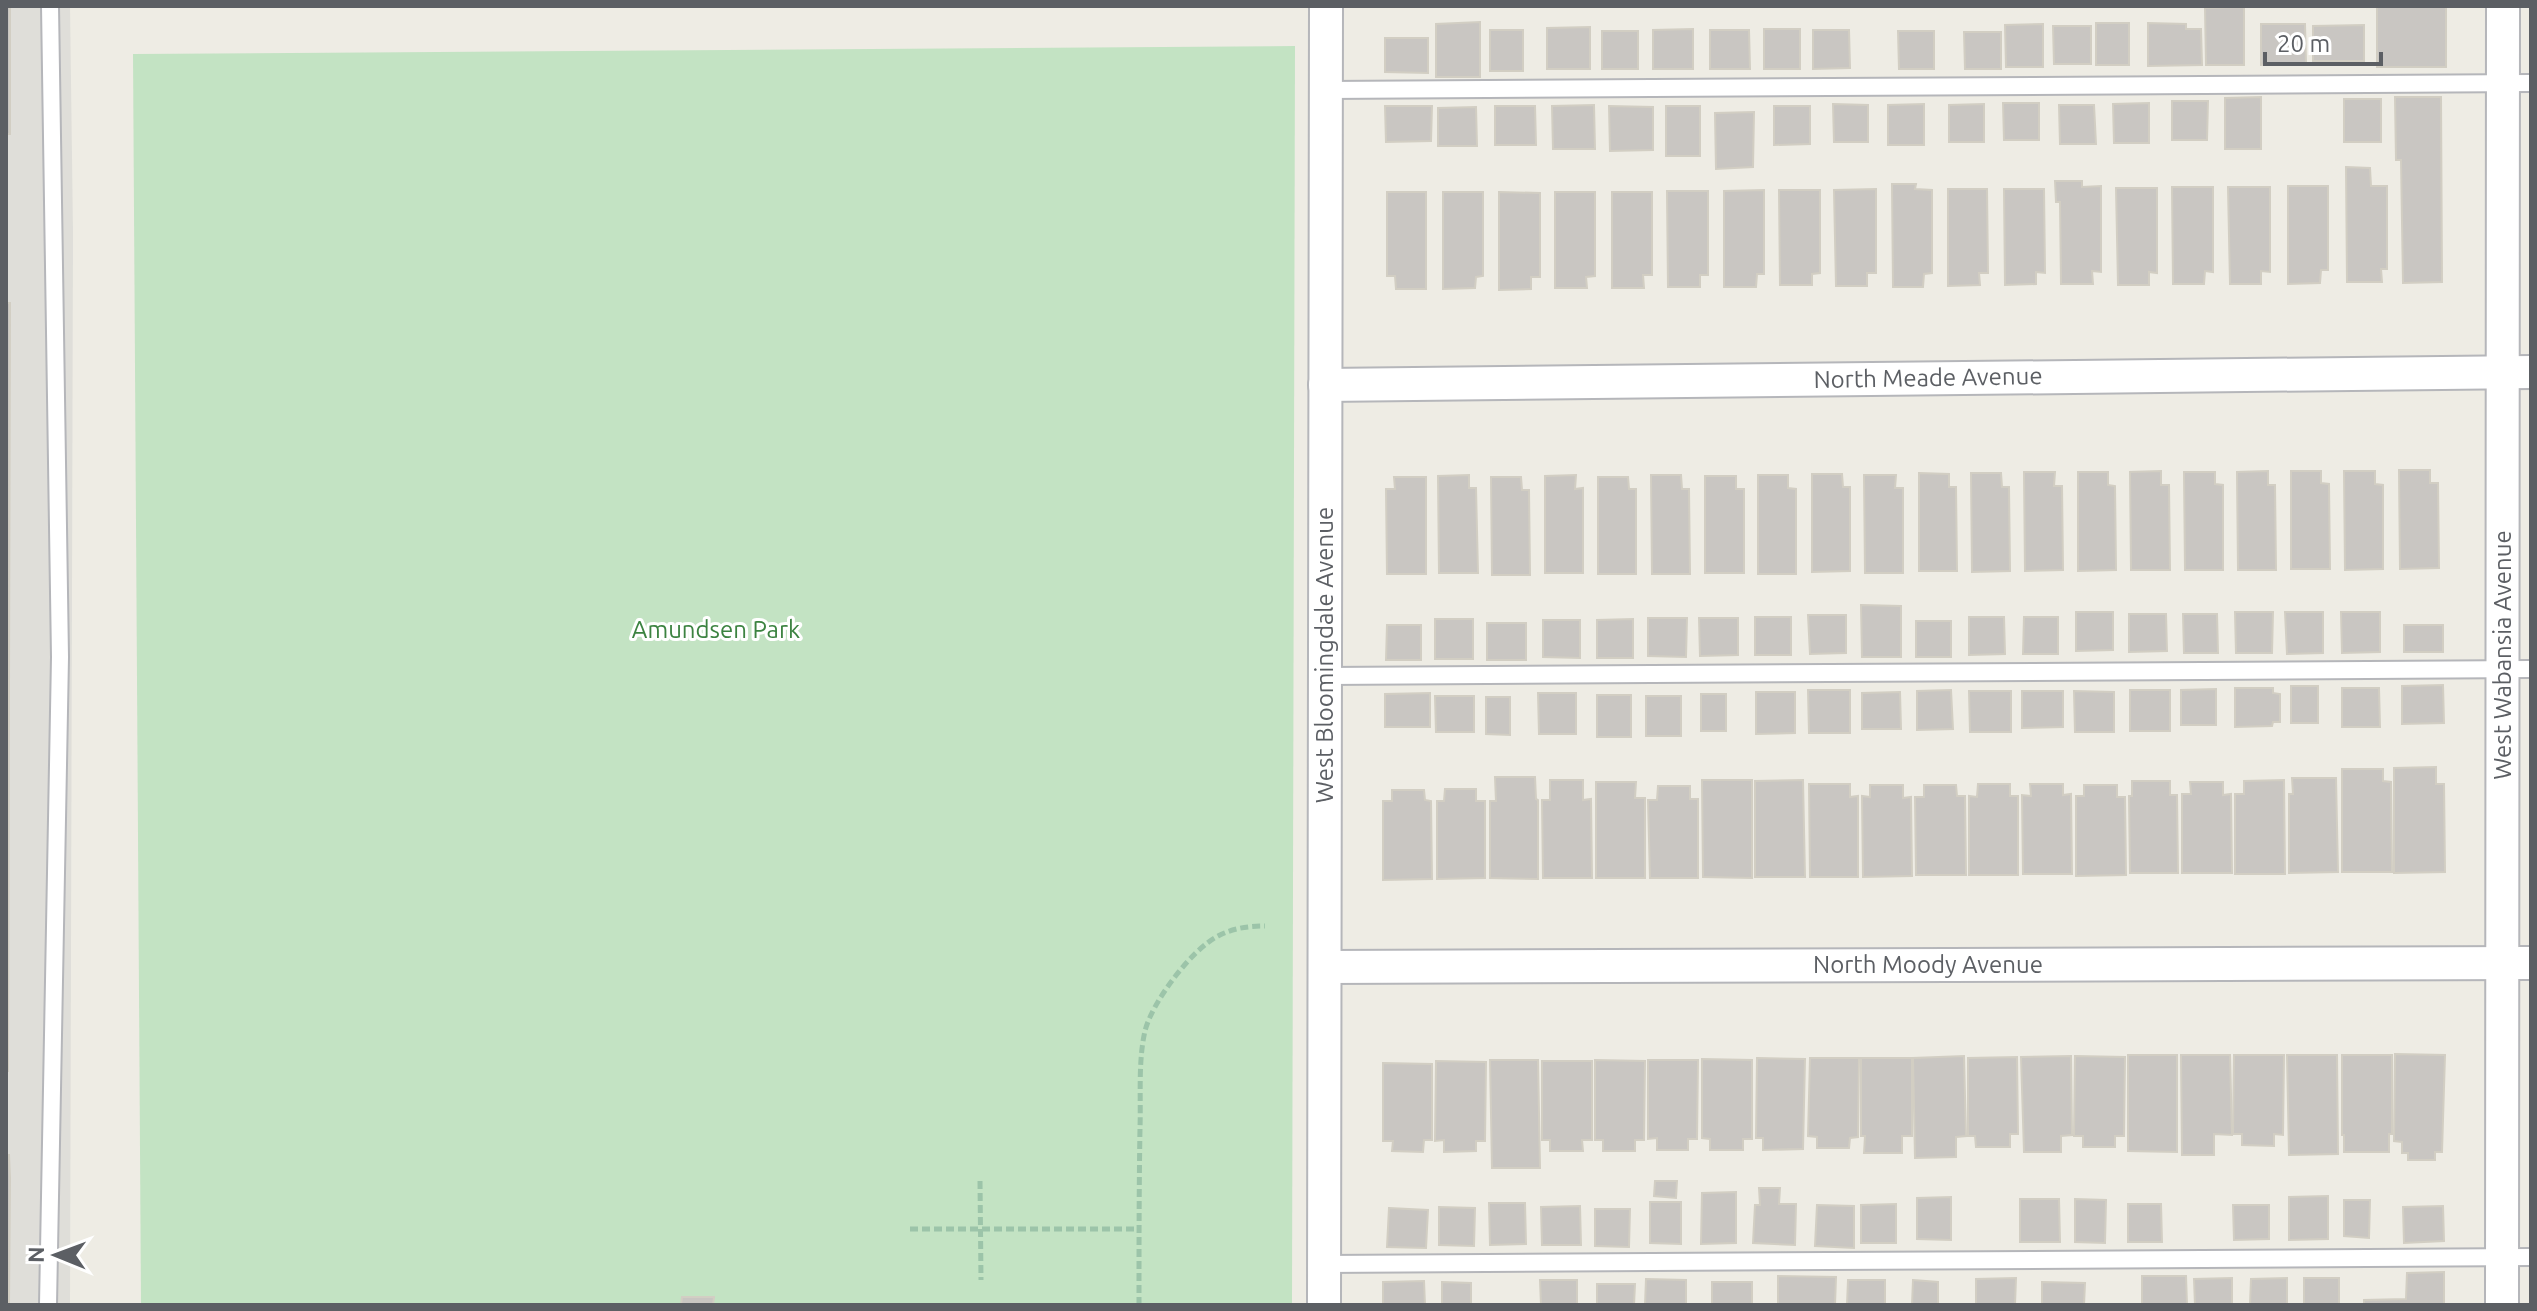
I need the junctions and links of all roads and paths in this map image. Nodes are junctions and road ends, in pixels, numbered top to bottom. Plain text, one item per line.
1 (50, 6) edge
2 (1326, 6) edge
3 (2503, 6) edge
4 (2517, 83) edge
5 (1326, 90) junction
6 (2517, 372) edge
7 (1325, 385) junction
8 (2517, 669) edge
9 (1326, 676) junction
10 (1265, 926) dead end
11 (2517, 963) edge
12 (1325, 967) junction
13 (980, 1181) dead end
14 (910, 1229) dead end
15 (981, 1229) junction
16 (1138, 1229) junction
17 (2517, 1257) edge
18 (1324, 1264) junction
19 (981, 1280) dead end
20 (48, 1305) edge
21 (1139, 1305) edge
22 (1324, 1305) edge
23 (2502, 1305) edge

1 - 20 lane
2 - 5 street, West Bloomingdale Avenue
3 - 4 street, West Wabansia Avenue
4 - 5 lane
4 - 6 street, West Wabansia Avenue
5 - 7 street, West Bloomingdale Avenue
6 - 7 street, North Meade Avenue
6 - 8 street, West Wabansia Avenue
7 - 9 street, West Bloomingdale Avenue
8 - 9 lane
8 - 11 street, West Wabansia Avenue
9 - 12 street, West Bloomingdale Avenue
10 - 16 path
11 - 12 street, North Moody Avenue
11 - 17 street, West Wabansia Avenue
12 - 18 street, West Bloomingdale Avenue
13 - 15 path
14 - 15 path
15 - 16 path
15 - 19 path
16 - 21 path
17 - 18 lane
17 - 23 street, West Wabansia Avenue
18 - 22 street, West Bloomingdale Avenue

